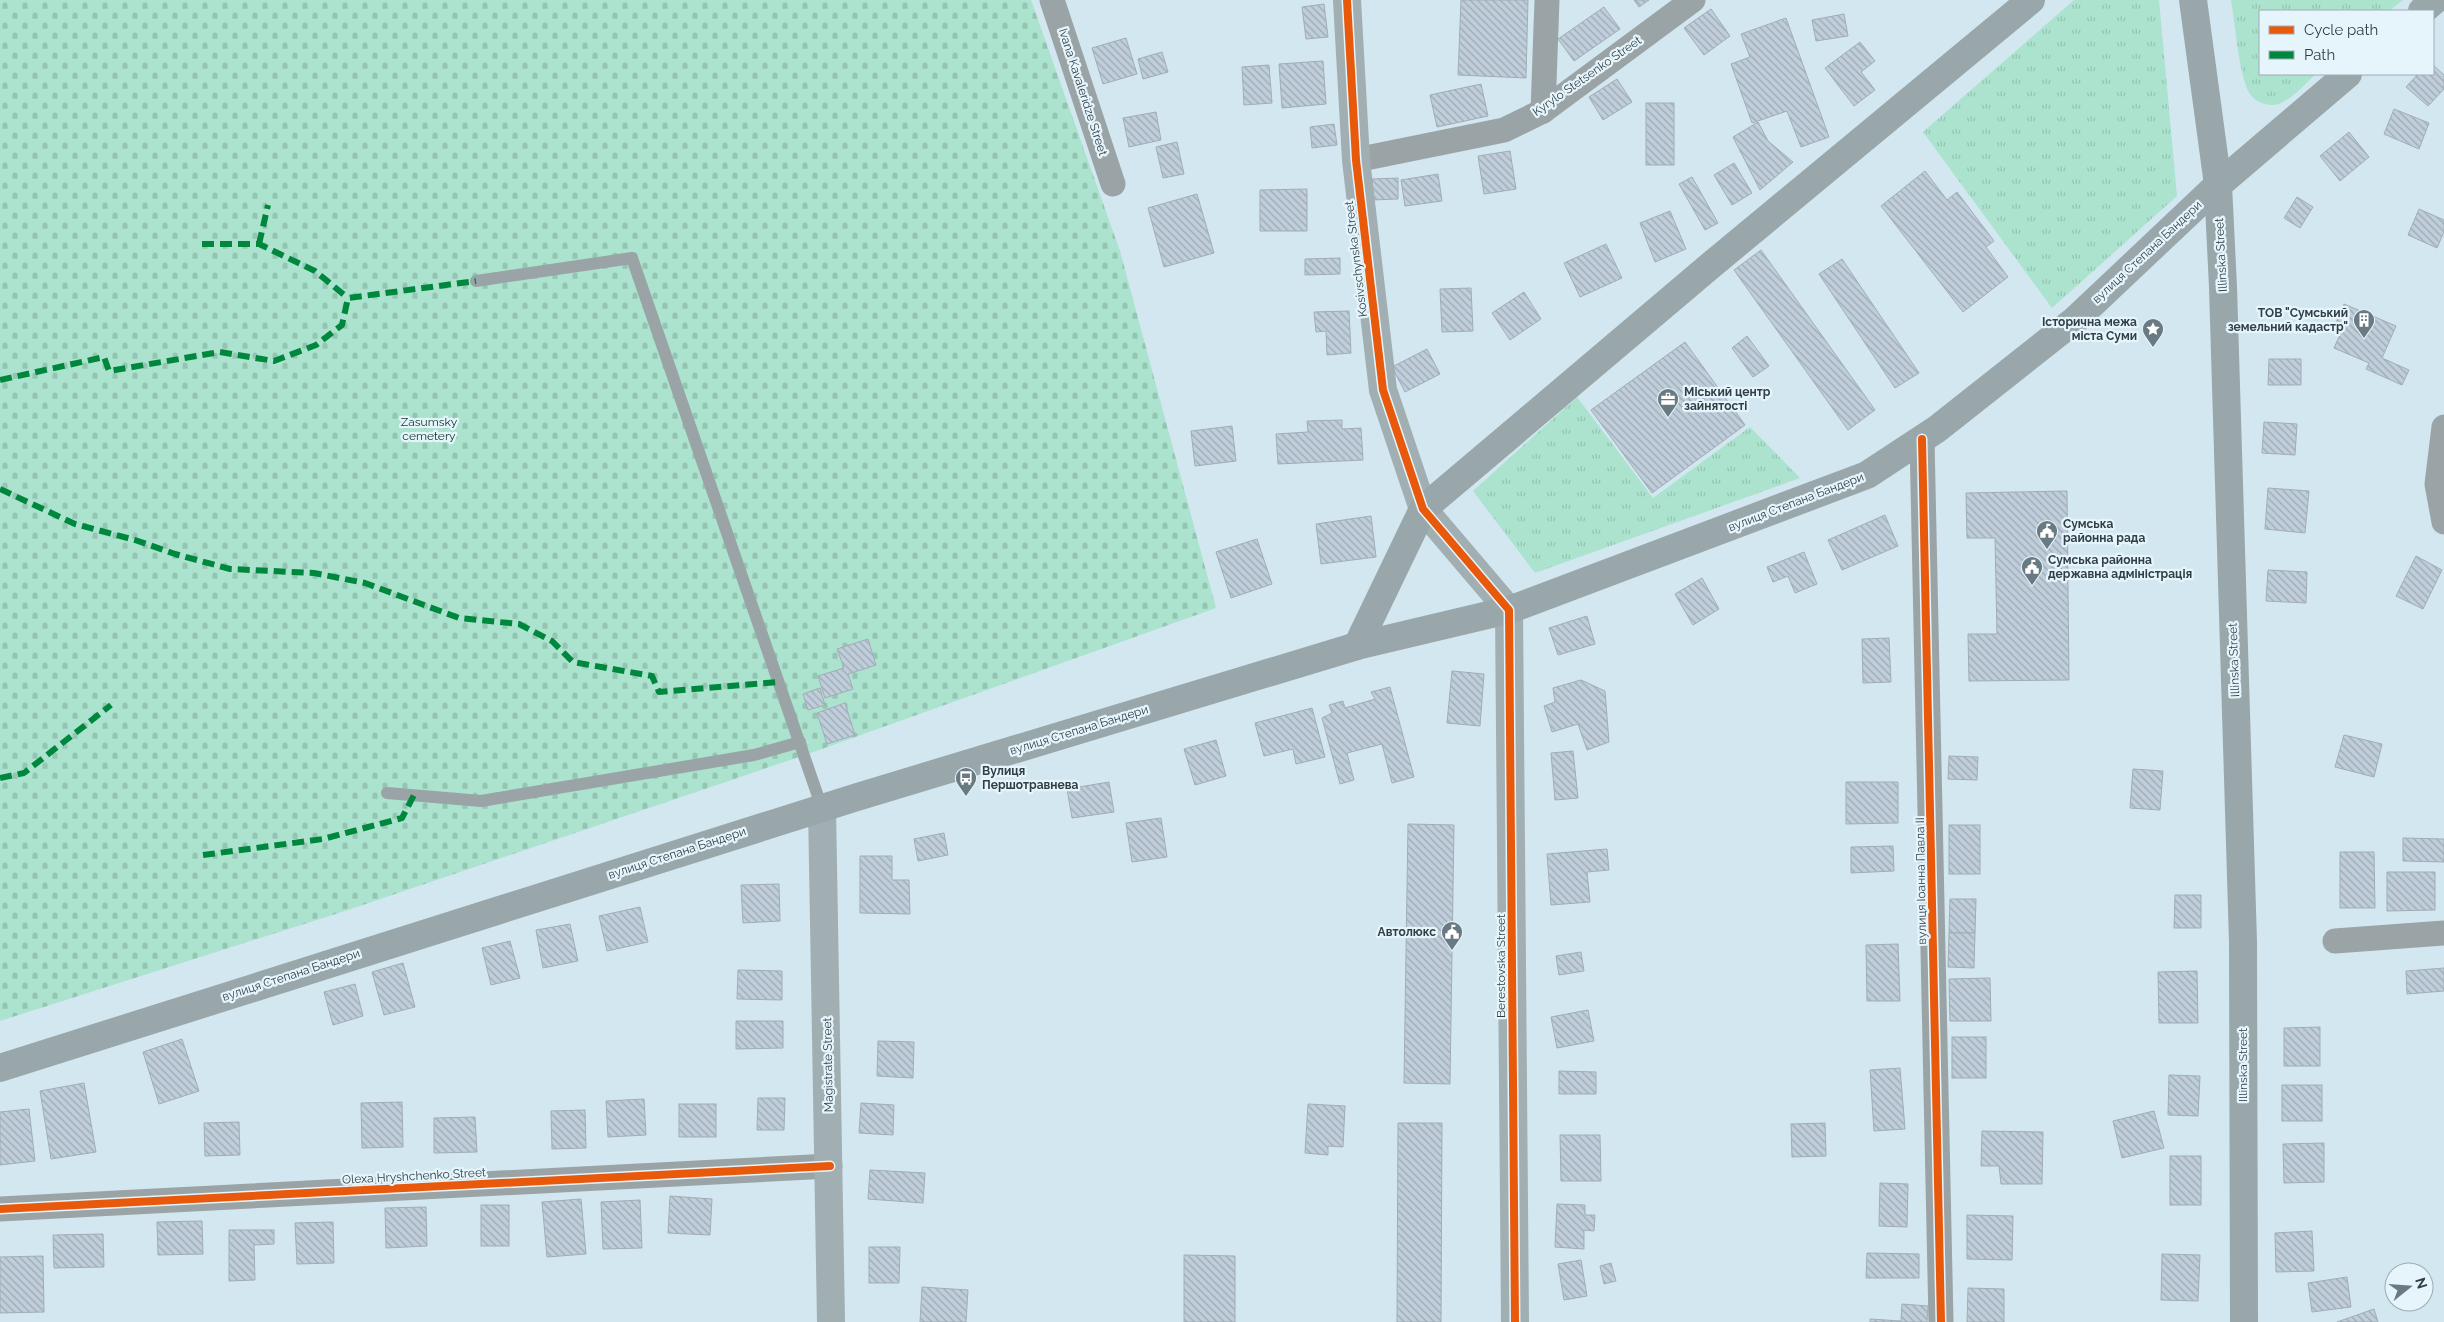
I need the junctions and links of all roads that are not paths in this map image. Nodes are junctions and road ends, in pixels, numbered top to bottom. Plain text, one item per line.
1 (1052, 0) edge
2 (1347, 0) edge
3 (1547, 0) edge
4 (1692, 0) edge
5 (2031, 0) edge
6 (2193, 0) edge
7 (2435, 0) edge
8 (2423, 10) edge
9 (2347, 75) edge
10 (1543, 111) junction
11 (1356, 160) junction
12 (1113, 184) dead end
13 (2218, 185) junction
14 (476, 281) dead end
15 (2444, 427) edge
16 (1922, 440) junction
17 (1423, 509) junction
18 (2444, 522) edge
19 (1509, 610) junction
20 (1357, 646) junction
21 (800, 742) junction
22 (387, 793) dead end
23 (822, 808) junction
24 (2444, 933) edge
25 (2336, 941) dead end
26 (0, 1068) edge
27 (830, 1166) junction
28 (0, 1209) edge
29 (831, 1322) edge
30 (1515, 1322) edge
31 (1942, 1322) edge
32 (2244, 1322) edge

1 - 12 street, Ivana Kavaleridze Street
2 - 11 street, Kosivschynska Street
3 - 10 street
4 - 10 street, Kyrylo Stetsenko Street
5 - 17 main road
6 - 13 main road, Illinska Street
7 - 8 main road
9 - 13 main road, вулиця Степана Бандери
10 - 11 street, Kyrylo Stetsenko Street
11 - 17 street, Kosivschynska Street
13 - 16 main road, вулиця Степана Бандери
13 - 32 main road, Illinska Street
14 - 21 lane
15 - 18 street
16 - 19 main road, вулиця Степана Бандери
16 - 31 street, вулиця Іоанна Павла II
17 - 19 street
17 - 20 main road
19 - 20 main road, вулиця Степана Бандери
19 - 30 street, Berestovska Street
20 - 23 main road, вулиця Степана Бандери
21 - 22 lane
21 - 23 lane
23 - 26 main road, вулиця Степана Бандери
23 - 27 street, Magistrate Street
24 - 25 street
27 - 28 street, Olexa Hryshchenko Street
27 - 29 street, Magistrate Street

